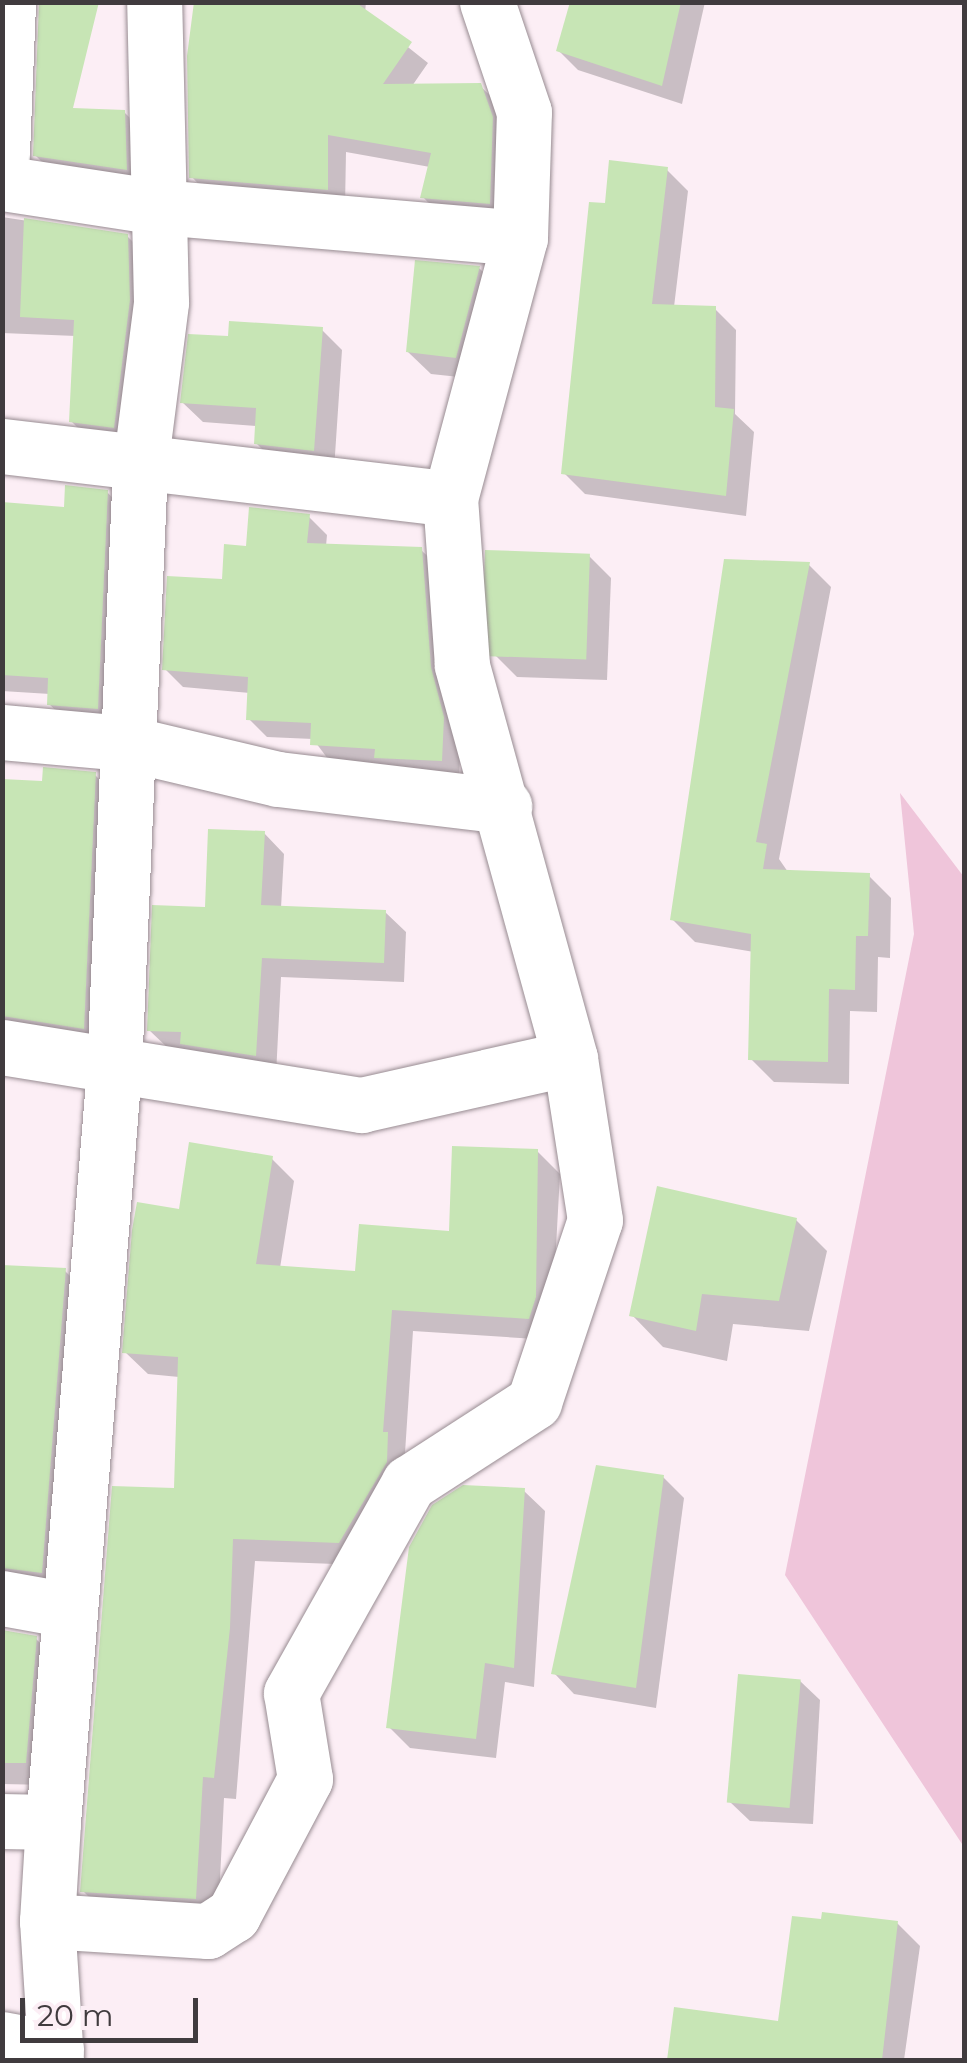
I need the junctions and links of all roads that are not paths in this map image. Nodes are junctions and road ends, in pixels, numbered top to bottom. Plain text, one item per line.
1 (8, 2) edge
2 (154, 2) edge
3 (487, 2) edge
4 (2, 153) edge
5 (2, 183) edge
6 (159, 207) junction
7 (520, 238) junction
8 (2, 446) edge
9 (140, 467) junction
10 (450, 499) junction
11 (2, 732) edge
12 (126, 743) junction
13 (504, 806) junction
14 (2, 1047) edge
15 (570, 1058) junction
16 (114, 1069) junction
17 (2, 1598) edge
18 (69, 1610) junction
19 (28, 1822) edge
20 (48, 1921) junction
21 (2, 2039) edge
22 (56, 2055) edge

1 - 4 street
2 - 6 street
3 - 7 street
5 - 6 street
6 - 7 street
6 - 9 street
7 - 10 street
8 - 9 street
9 - 10 street
9 - 12 street
10 - 13 street
11 - 12 street
12 - 13 street
12 - 16 street
13 - 15 street
14 - 16 street
15 - 16 street
15 - 20 street
16 - 18 street
17 - 18 street
18 - 19 street
19 - 20 street
20 - 22 street
21 - 22 street

